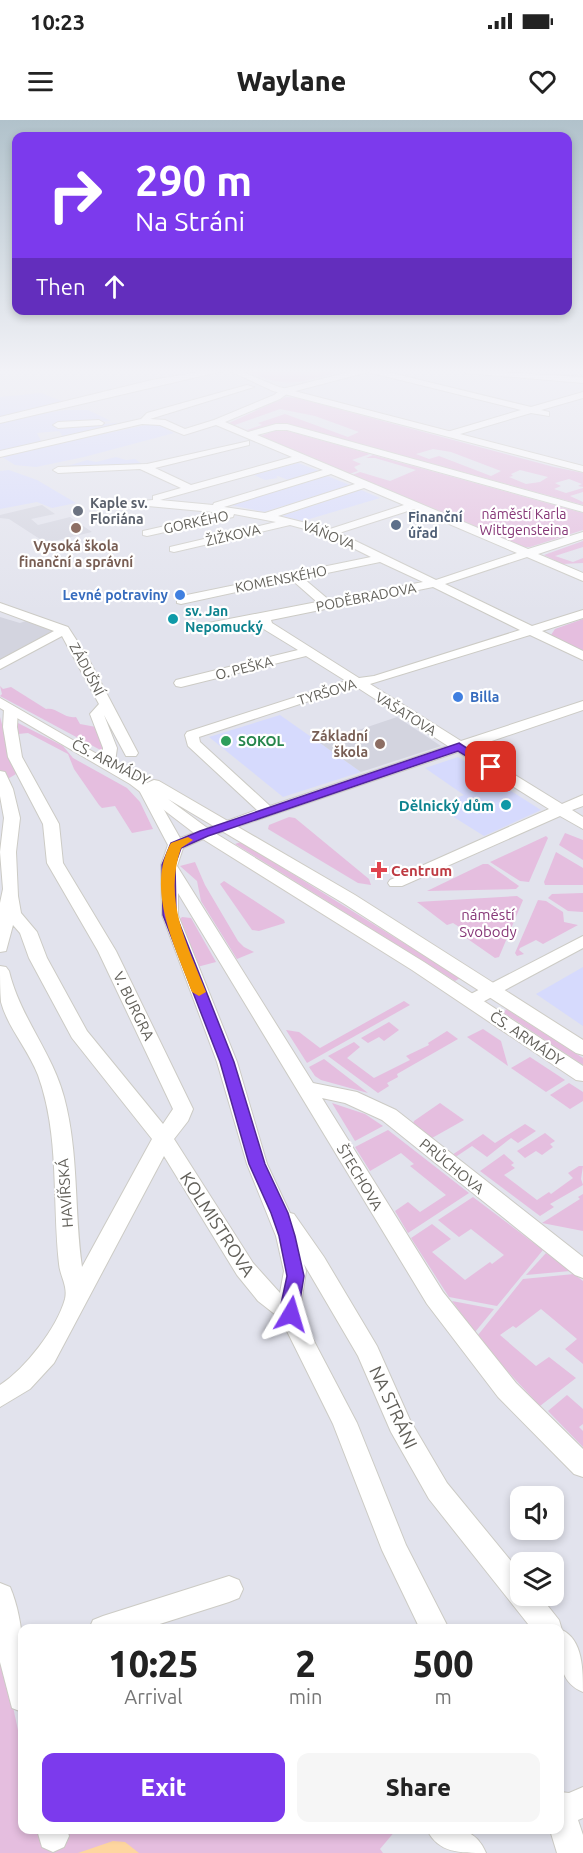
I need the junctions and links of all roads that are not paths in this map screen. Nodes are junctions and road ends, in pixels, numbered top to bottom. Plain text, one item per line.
1 (205, 451) edge
2 (281, 451) edge
3 (373, 451) edge
4 (514, 451) edge
5 (301, 458) junction
6 (148, 467) junction
7 (583, 469) edge
8 (58, 470) dead end
9 (331, 471) junction
10 (364, 485) junction
11 (191, 489) junction
12 (144, 502) junction
13 (111, 506) dead end
14 (413, 506) junction
15 (210, 507) junction
16 (583, 509) edge
17 (246, 511) junction
18 (269, 515) junction
19 (293, 521) junction
20 (147, 533) dead end
21 (331, 533) junction
22 (583, 535) edge
23 (174, 549) dead end
24 (527, 554) junction
25 (381, 558) junction
26 (583, 577) edge
27 (296, 578) junction
28 (437, 583) junction
29 (180, 600) dead end
30 (326, 604) junction
31 (0, 607) edge
32 (583, 614) edge
33 (271, 615) junction
34 (202, 628) dead end
35 (64, 630) junction
36 (532, 630) junction
37 (307, 652) junction
38 (583, 656) edge
39 (0, 666) edge
40 (355, 682) junction
41 (181, 683) dead end
42 (106, 705) junction
43 (583, 705) edge
44 (5, 706) edge
45 (56, 734) junction
46 (459, 747) junction
47 (131, 753) dead end
48 (110, 759) junction
49 (0, 775) edge
50 (146, 790) junction
51 (583, 800) edge
52 (559, 810) junction
53 (267, 811) junction
54 (583, 824) edge
55 (226, 826) junction
56 (204, 833) junction
57 (176, 845) junction
58 (169, 865) junction
59 (396, 883) dead end
60 (10, 897) junction
61 (583, 941) edge
62 (0, 947) edge
63 (0, 971) edge
64 (493, 990) junction
65 (471, 1001) junction
66 (583, 1049) edge
67 (583, 1075) edge
68 (308, 1089) junction
69 (163, 1138) junction
70 (279, 1213) junction
71 (583, 1269) edge
72 (77, 1296) junction
73 (291, 1314) junction
74 (0, 1397) edge
75 (583, 1466) edge
76 (510, 1580) edge
77 (229, 1589) dead end
78 (0, 1596) edge
79 (531, 1606) edge
80 (119, 1624) edge
81 (432, 1624) edge
82 (545, 1624) edge
83 (564, 1649) edge
84 (18, 1656) edge
85 (583, 1678) edge
86 (583, 1802) edge
87 (564, 1809) edge
88 (564, 1823) edge
89 (447, 1834) edge
90 (470, 1853) edge
91 (573, 1853) edge

1 - 6 street
2 - 5 street
3 - 16 street
4 - 7 street
5 - 9 street
5 - 11 street
6 - 8 street
6 - 11 street
9 - 10 street
9 - 15 street
10 - 14 street
10 - 18 street
11 - 12 street
12 - 13 street, VÁŇOVA
12 - 15 street, VÁŇOVA
14 - 21 street
14 - 24 street
15 - 17 street, VÁŇOVA
17 - 18 street, VÁŇOVA
17 - 20 street, GORKÉHO
18 - 19 street, VÁŇOVA
19 - 21 street, VÁŇOVA
19 - 23 street, ŽIŽKOVA
21 - 25 street, VÁŇOVA
22 - 24 street, PODĚBRADOVA
24 - 26 street
24 - 28 street, PODĚBRADOVA
25 - 27 street, KOMENSKÉHO
25 - 28 street, VÁŇOVA
27 - 29 street, KOMENSKÉHO
27 - 30 street
28 - 30 street, PODĚBRADOVA
28 - 36 street, VÁŇOVA
30 - 33 street, PODĚBRADOVA
31 - 35 street, ZÁDUŠNÍ
32 - 36 street, TYRŠOVA
33 - 34 street, PODĚBRADOVA
33 - 37 street, VAŠATOVA
35 - 39 street
35 - 42 street, ZÁDUŠNÍ
36 - 38 street, VÁŇOVA
36 - 40 street, TYRŠOVA
37 - 40 street, VAŠATOVA
37 - 41 street, O. PEŠKA
40 - 46 street, VAŠATOVA
40 - 53 street, TYRŠOVA
42 - 47 street, ZÁDUŠNÍ
42 - 48 street, ZÁDUŠNÍ
43 - 46 street
44 - 45 street
44 - 69 street, V. BURGRA
45 - 48 street, ČS. ARMÁDY
45 - 50 street, ČS. ARMÁDY
46 - 52 street, VAŠATOVA
46 - 53 street
48 - 55 street, ČS. ARMÁDY
49 - 60 street
50 - 56 street, ČS. ARMÁDY
50 - 57 street
51 - 52 street
52 - 54 street
52 - 59 street
53 - 55 street
55 - 56 street
55 - 64 street, ČS. ARMÁDY
56 - 57 street
56 - 65 street, ČS. ARMÁDY
57 - 58 street, NA STRÁNI
58 - 68 street, ŠTECHOVA
58 - 70 street, NA STRÁNI
60 - 62 street
60 - 69 street, KOLMISTROVA
61 - 64 street
63 - 72 street, HAVÍŘSKÁ
64 - 65 street, ČS. ARMÁDY
64 - 66 street, ČS. ARMÁDY
65 - 67 street, ČS. ARMÁDY
68 - 71 street, PRŮCHOVA
68 - 75 street, ŠTECHOVA
69 - 72 street, V. BURGRA
69 - 73 street, KOLMISTROVA
70 - 73 street, NA STRÁNI
70 - 76 street, NA STRÁNI
72 - 74 street
73 - 81 street
77 - 80 street
78 - 84 street
79 - 82 street
83 - 85 street
86 - 87 street
88 - 91 street
89 - 90 street

